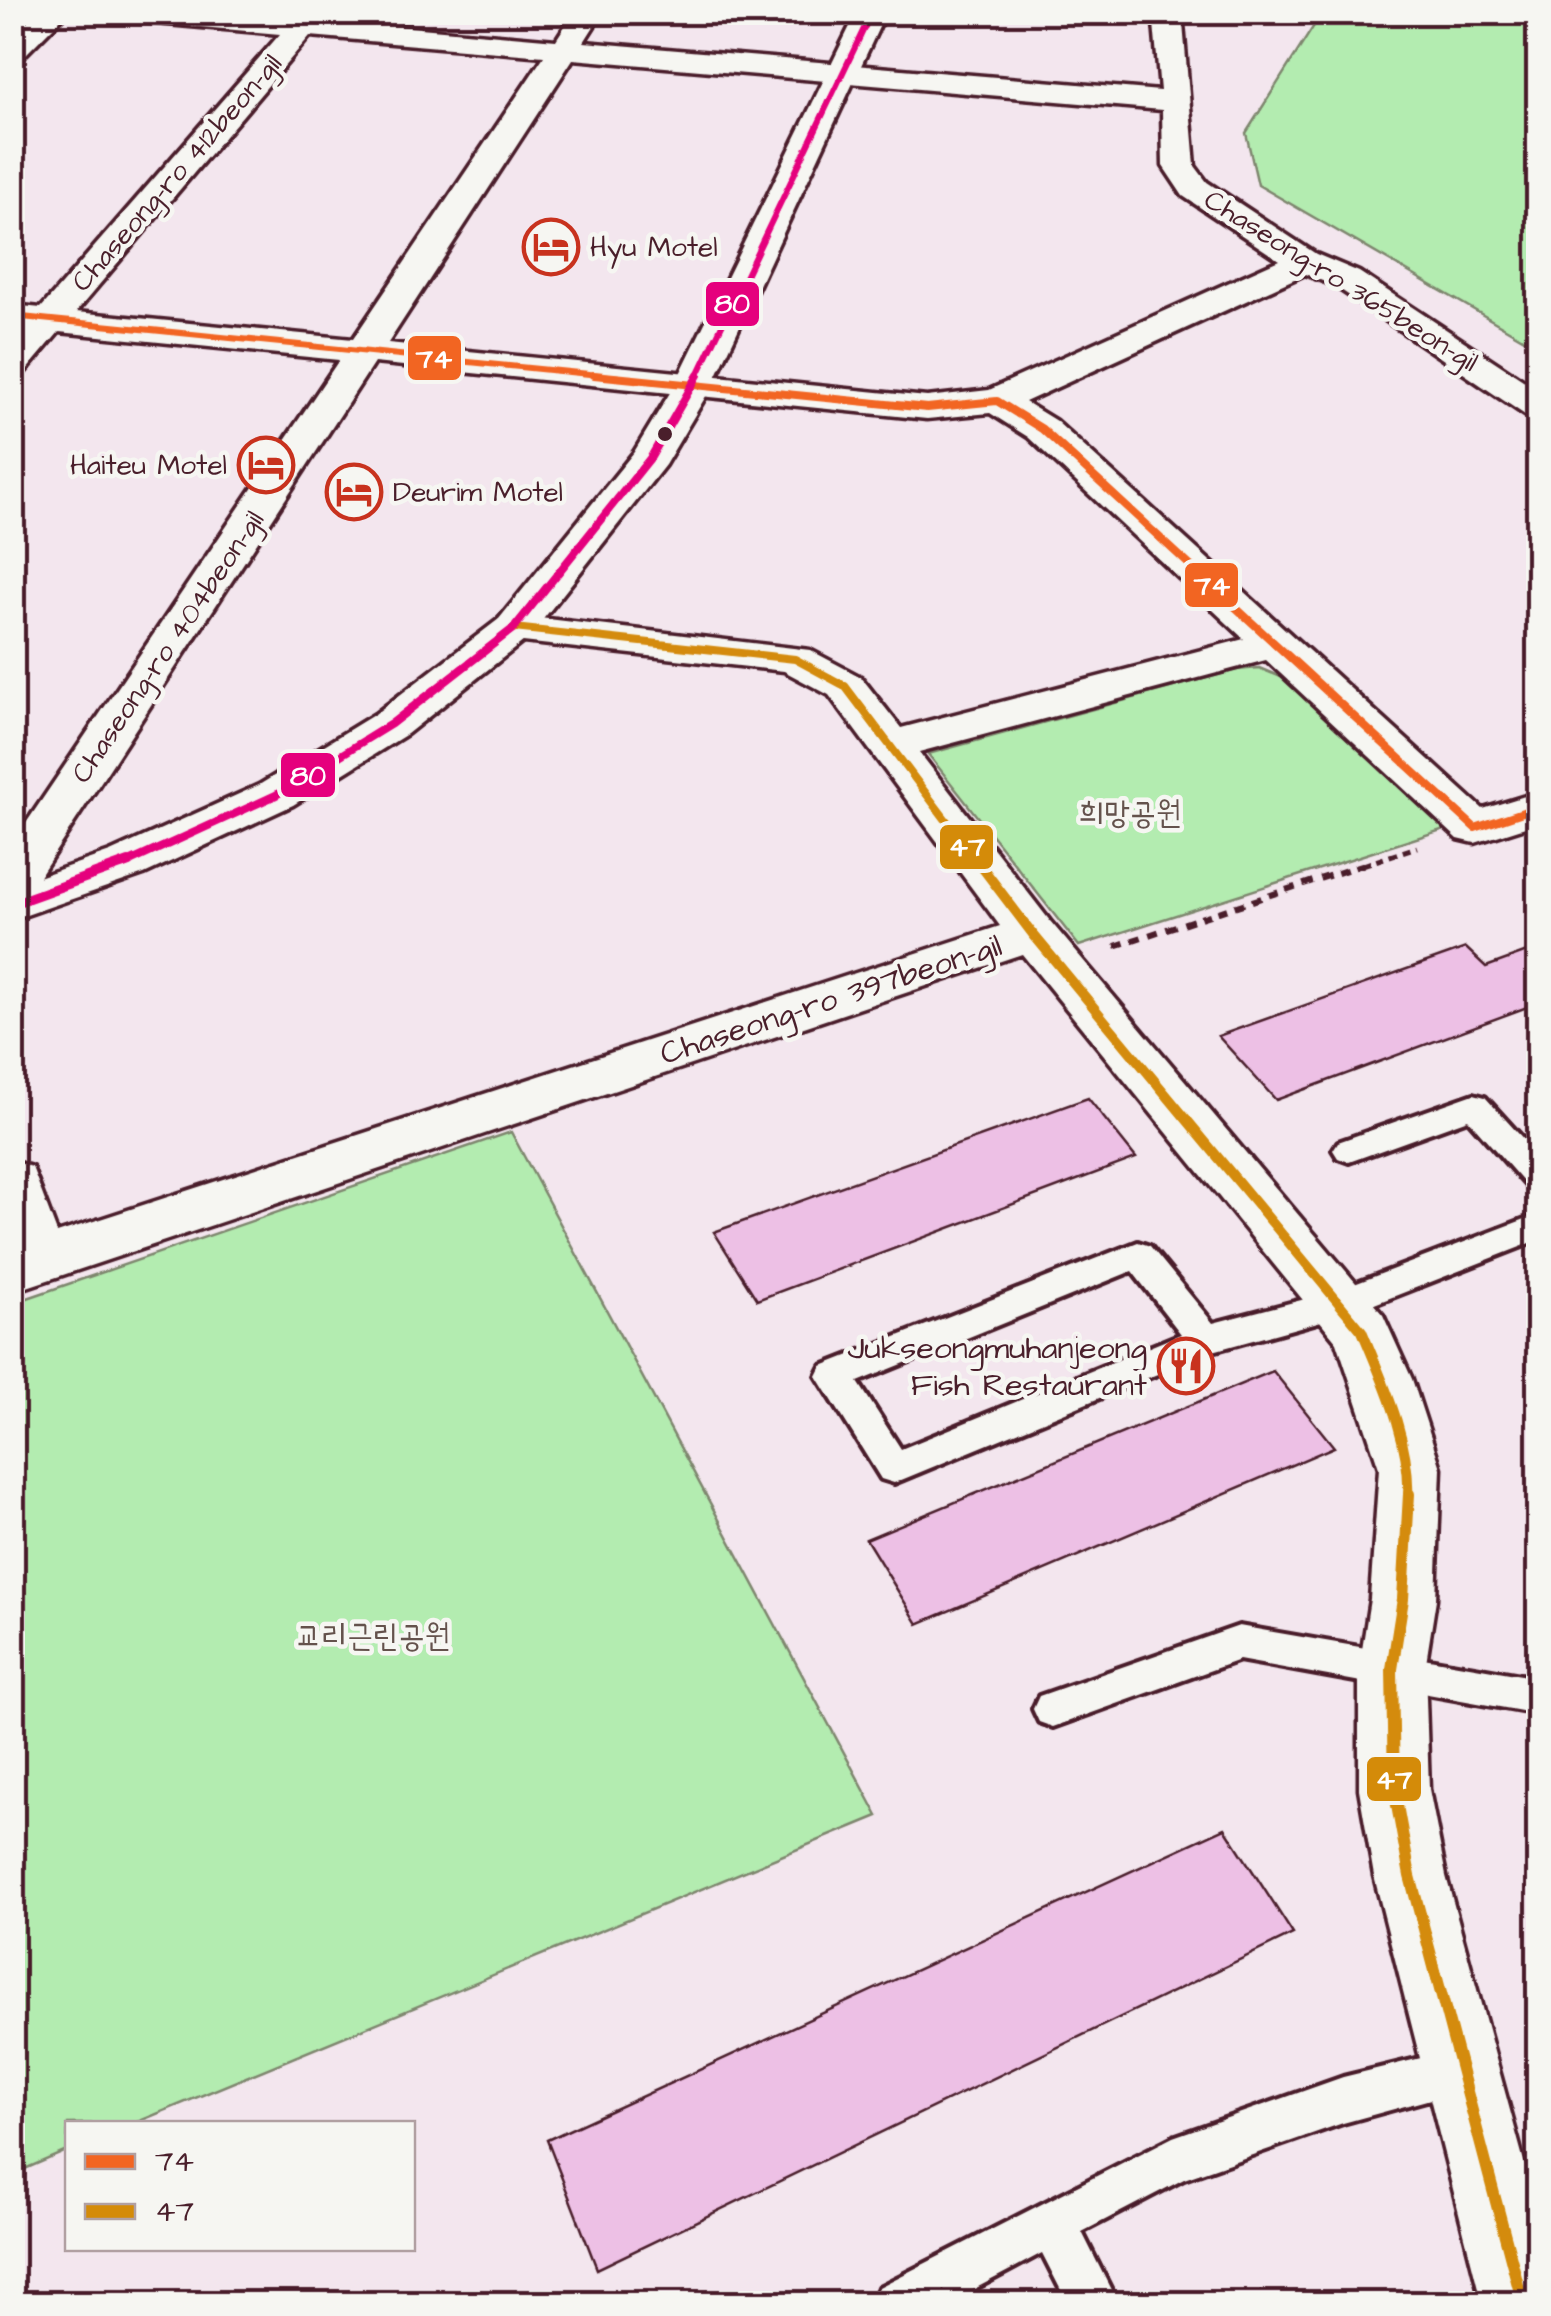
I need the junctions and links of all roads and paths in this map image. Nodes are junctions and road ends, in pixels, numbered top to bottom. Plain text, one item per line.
1 (54, 12) edge
2 (132, 12) edge
3 (588, 12) edge
4 (872, 12) edge
5 (1167, 12) edge
6 (302, 27) junction
7 (564, 50) junction
8 (12, 51) edge
9 (844, 74) junction
10 (1177, 102) junction
11 (1304, 261) junction
12 (12, 316) edge
13 (50, 320) junction
14 (364, 352) junction
15 (12, 364) edge
16 (692, 386) junction
17 (997, 401) junction
18 (1538, 408) edge
19 (514, 628) junction
20 (1275, 644) junction
21 (890, 745) junction
22 (1538, 807) edge
23 (1475, 828) junction
24 (12, 881) edge
25 (12, 904) edge
26 (1045, 949) junction
27 (1349, 1150) dead end
28 (1538, 1176) edge
29 (12, 1181) edge
30 (1538, 1227) edge
31 (25, 1266) edge
32 (1342, 1303) junction
33 (1205, 1340) junction
34 (1392, 1669) junction
35 (1538, 1696) edge
36 (1053, 1709) dead end
37 (1462, 2070) junction
38 (1520, 2214) edge
39 (1050, 2222) junction
40 (896, 2304) edge
41 (1094, 2304) edge
42 (1523, 2304) edge

1 - 8 street
2 - 6 street
3 - 7 street, Chaseong-ro 404beon-gil
4 - 9 street
5 - 10 street, Chaseong-ro 365beon-gil
6 - 7 street
6 - 13 street, Chaseong-ro 412beon-gil
7 - 9 street
7 - 14 street, Chaseong-ro 404beon-gil
9 - 10 street
9 - 16 street
10 - 11 street, Chaseong-ro 365beon-gil
11 - 17 street
11 - 18 street, Chaseong-ro 365beon-gil
12 - 13 street
13 - 14 street
13 - 15 street, Chaseong-ro 412beon-gil
14 - 16 street
14 - 24 street, Chaseong-ro 404beon-gil
16 - 17 street
16 - 19 street
17 - 20 street
19 - 21 street, Chaseong-ro 397beon-gil
19 - 25 street
20 - 21 street
20 - 23 street
21 - 26 street, Chaseong-ro 397beon-gil
22 - 23 street
23 - 26 path
26 - 31 street, Chaseong-ro 397beon-gil
26 - 32 street
27 - 28 lane
29 - 31 street
30 - 32 lane
32 - 33 lane
32 - 34 street
33 - 33 lane
34 - 35 lane
34 - 36 lane
34 - 37 street
37 - 38 street
37 - 39 lane
38 - 42 street
39 - 40 lane
39 - 41 lane

